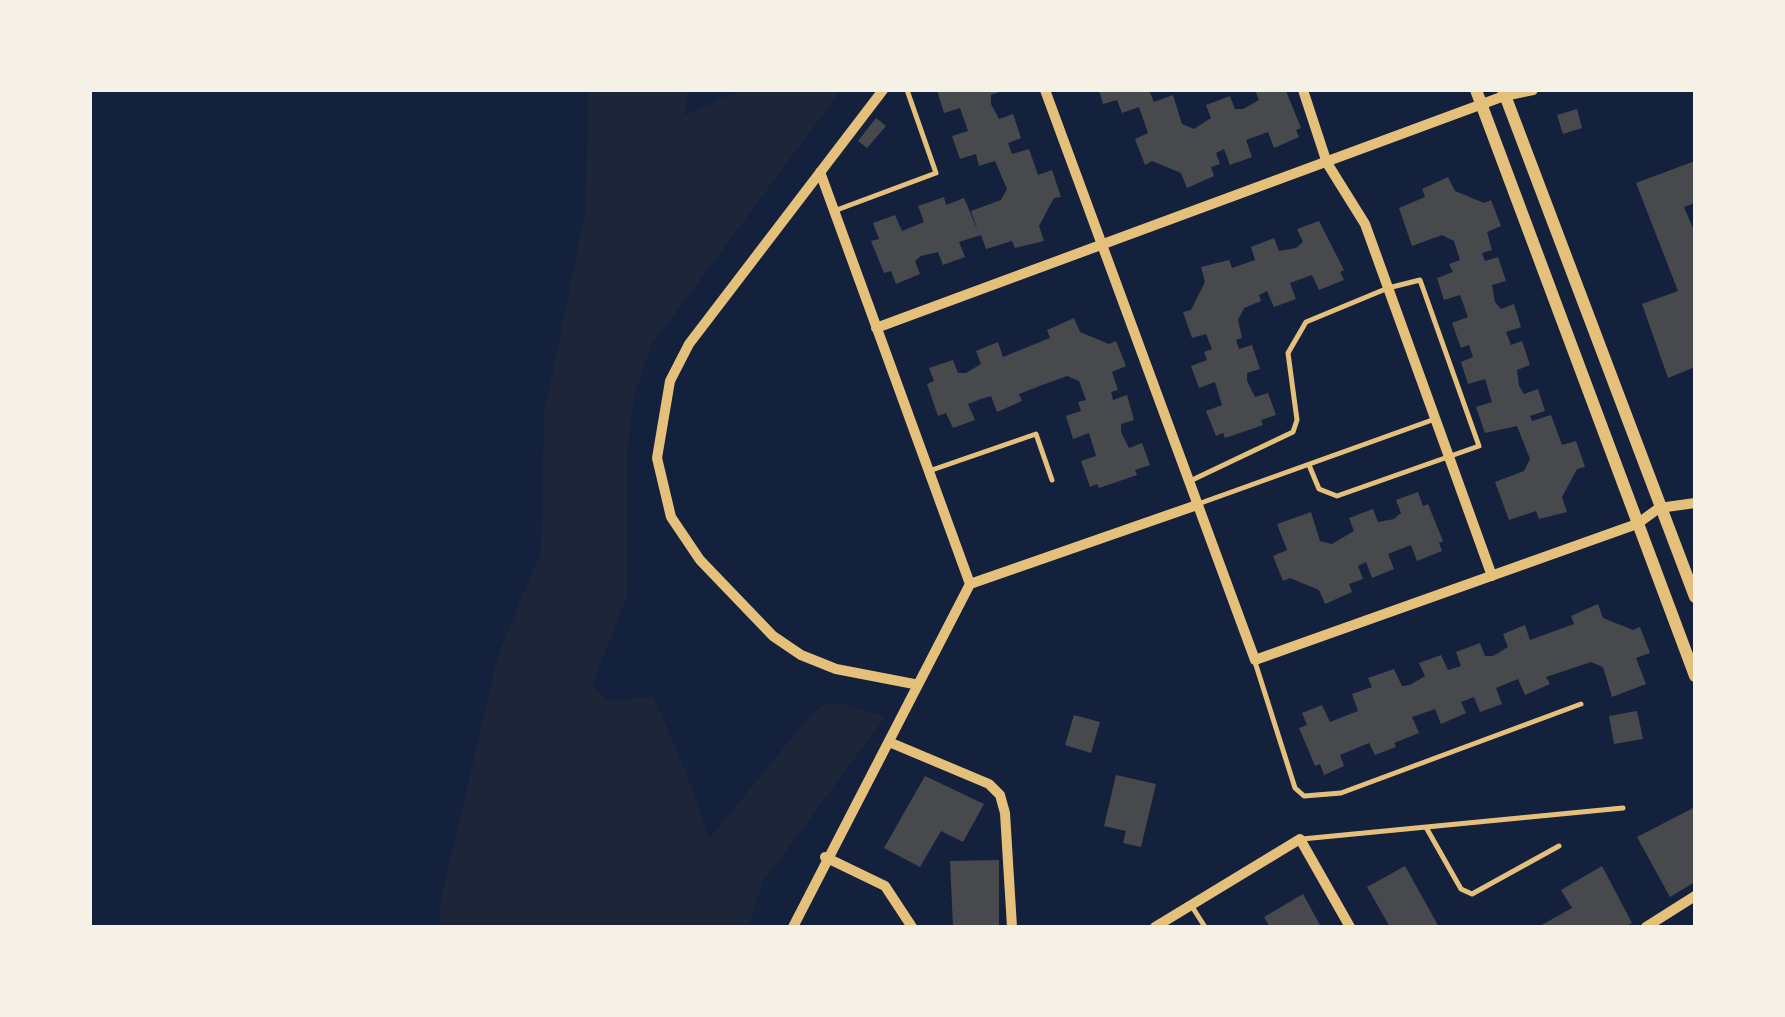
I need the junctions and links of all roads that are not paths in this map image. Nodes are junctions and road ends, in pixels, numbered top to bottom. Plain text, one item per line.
1 (883, 90) edge
2 (907, 90) edge
3 (1045, 90) edge
4 (1303, 90) edge
5 (1476, 90) edge
6 (1532, 90) edge
7 (1503, 93) edge
8 (1481, 106) junction
9 (1328, 163) junction
10 (820, 172) junction
11 (834, 210) junction
12 (1101, 246) junction
13 (1388, 288) junction
14 (876, 328) junction
15 (1435, 419) junction
16 (1450, 459) junction
17 (1308, 464) junction
18 (928, 471) junction
19 (1052, 480) dead end
20 (1188, 482) junction
21 (1695, 503) edge
22 (1197, 505) junction
23 (1660, 508) junction
24 (1638, 524) junction
25 (1492, 576) junction
26 (970, 584) junction
27 (1695, 597) edge
28 (1255, 660) junction
29 (1695, 676) edge
30 (914, 684) junction
31 (1581, 704) dead end
32 (888, 742) junction
33 (1623, 808) dead end
34 (1427, 828) junction
35 (1300, 839) junction
36 (1559, 846) dead end
37 (825, 857) junction
38 (1695, 896) edge
39 (1191, 905) junction
40 (797, 924) edge
41 (912, 927) edge
42 (1012, 927) edge
43 (1155, 927) edge
44 (1205, 927) edge
45 (1350, 927) edge
46 (1646, 927) edge

1 - 10 street
2 - 11 lane
3 - 12 street
4 - 9 street
5 - 8 street
6 - 7 street
7 - 8 street
7 - 23 street
8 - 9 street
8 - 24 street
9 - 12 street
9 - 13 street
10 - 11 street
10 - 30 street
11 - 14 street
12 - 14 street
12 - 20 street
13 - 15 street
13 - 16 lane
13 - 20 lane
14 - 18 street
15 - 16 street
15 - 17 lane
16 - 17 lane
16 - 25 street
17 - 22 lane
18 - 19 lane
18 - 26 street
20 - 22 street
21 - 23 street
22 - 26 street
22 - 28 street
23 - 24 street
23 - 27 street
24 - 25 street
24 - 29 street
25 - 28 street
26 - 30 street
28 - 31 lane
30 - 32 street
32 - 37 street
32 - 42 street
33 - 34 lane
34 - 35 lane
34 - 36 lane
35 - 39 street
35 - 45 street
37 - 40 street
37 - 41 street
38 - 46 street
39 - 43 street
39 - 44 lane

